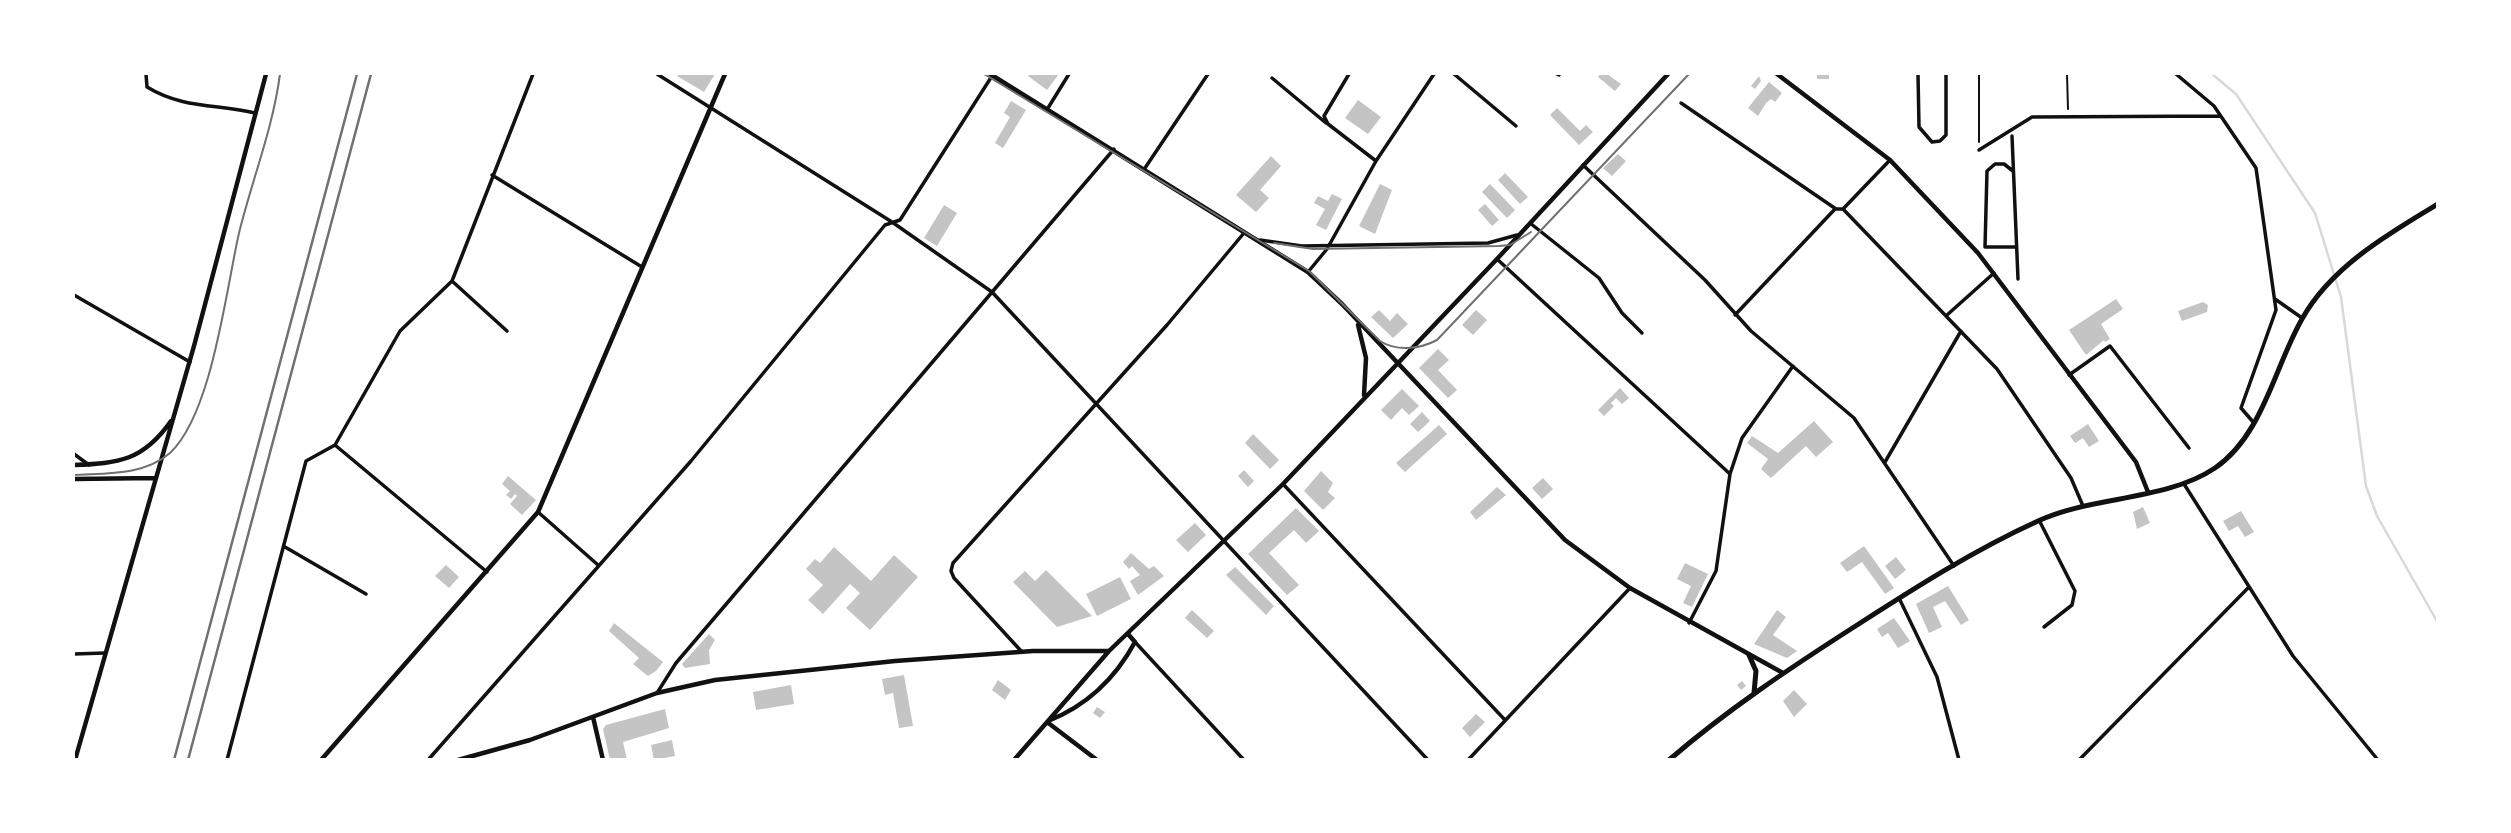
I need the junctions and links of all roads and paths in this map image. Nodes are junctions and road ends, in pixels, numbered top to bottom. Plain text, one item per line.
1 (146, 74) edge
2 (266, 74) edge
3 (533, 74) edge
4 (657, 74) edge
5 (725, 74) edge
6 (991, 74) edge
7 (1069, 74) edge
8 (1208, 74) edge
9 (1349, 74) edge
10 (1434, 74) edge
11 (1454, 74) edge
12 (1668, 74) edge
13 (1777, 74) edge
14 (1918, 74) edge
15 (1946, 74) edge
16 (1979, 74) edge
17 (2067, 74) edge
18 (2176, 74) edge
19 (1272, 78) dead end
20 (1681, 103) dead end
21 (710, 108) junction
22 (1048, 108) junction
23 (257, 113) junction
24 (2220, 116) junction
25 (2068, 117) junction
26 (1328, 124) junction
27 (1516, 126) dead end
28 (2012, 136) dead end
29 (1114, 149) junction
30 (1979, 150) joint
31 (1376, 160) junction
32 (1889, 160) junction
33 (1583, 165) junction
34 (1145, 168) junction
35 (2013, 171) junction
36 (492, 175) junction
37 (2438, 204) edge
38 (1836, 209) junction
39 (1843, 209) junction
40 (892, 222) junction
41 (1530, 223) junction
42 (1245, 231) junction
43 (1522, 232) junction
44 (1259, 240) junction
45 (1328, 245) junction
46 (1985, 247) junction
47 (2016, 247) junction
48 (1978, 253) junction
49 (1497, 259) junction
50 (642, 267) junction
51 (1308, 272) junction
52 (1994, 273) junction
53 (2018, 279) dead end
54 (452, 281) junction
55 (992, 292) junction
56 (74, 296) edge
57 (2275, 299) junction
58 (1735, 315) junction
59 (1947, 315) junction
60 (2302, 318) junction
61 (1357, 320) junction
62 (507, 331) dead end
63 (1961, 331) junction
64 (1642, 333) dead end
65 (190, 362) junction
66 (1398, 365) junction
67 (1793, 366) junction
68 (2069, 375) junction
69 (1364, 397) junction
70 (1094, 404) junction
71 (173, 417) junction
72 (2254, 423) junction
73 (335, 445) junction
74 (2189, 448) dead end
75 (74, 454) edge
76 (1885, 462) junction
77 (74, 465) edge
78 (89, 465) junction
79 (1730, 474) junction
80 (155, 478) junction
81 (74, 479) edge
82 (2183, 482) junction
83 (1283, 484) junction
84 (2148, 492) junction
85 (2083, 506) junction
86 (538, 512) junction
87 (2039, 520) junction
88 (1225, 542) junction
89 (285, 547) junction
90 (598, 565) junction
91 (1954, 566) junction
92 (488, 572) junction
93 (2248, 588) junction
94 (1630, 589) junction
95 (366, 594) dead end
96 (1899, 598) junction
97 (1689, 623) junction
98 (2044, 627) dead end
99 (1128, 634) junction
100 (1135, 642) junction
101 (1109, 651) junction
102 (105, 653) junction
103 (1023, 653) junction
104 (74, 654) edge
105 (1749, 655) junction
106 (1783, 673) junction
107 (657, 693) junction
108 (1754, 693) junction
109 (593, 717) junction
110 (1504, 720) junction
111 (1047, 722) junction
112 (75, 751) edge
113 (75, 760) edge
114 (227, 760) edge
115 (321, 760) edge
116 (428, 760) edge
117 (458, 760) edge
118 (603, 760) edge
119 (1014, 760) edge
120 (1097, 760) edge
121 (1244, 760) edge
122 (1428, 760) edge
123 (1468, 760) edge
124 (1669, 760) edge
125 (1959, 760) edge
126 (2079, 760) edge
127 (2378, 760) edge

1 - 23 street
2 - 23 street
3 - 36 street
4 - 21 street
5 - 21 street
6 - 22 street
6 - 40 street
7 - 22 street
8 - 34 street
9 - 26 street
10 - 31 street
11 - 27 street
12 - 33 street
13 - 32 street
14 - 15 street
16 - 30 path
17 - 25 path
18 - 24 street
19 - 26 street
20 - 38 street
21 - 40 street
21 - 50 street
22 - 29 street
23 - 65 street
24 - 25 street
24 - 57 street
25 - 30 street
26 - 31 street
28 - 35 street
29 - 34 street
29 - 55 street
31 - 45 street
32 - 39 street
32 - 48 street
33 - 41 street
33 - 58 street
34 - 42 street
35 - 46 street
35 - 47 street
36 - 50 street
36 - 54 street
37 - 60 main road
38 - 39 street
38 - 58 street
39 - 59 street
40 - 55 street
40 - 90 street
41 - 43 street
41 - 64 street
42 - 44 street
42 - 70 street
43 - 45 street
43 - 49 street
44 - 45 street
44 - 51 street
45 - 51 street
46 - 47 street
46 - 48 street
47 - 53 street
48 - 52 street
49 - 66 street
49 - 79 street
50 - 86 street
51 - 61 street
52 - 59 street
52 - 68 street
54 - 62 street
54 - 73 street
55 - 70 street
55 - 107 street
56 - 65 street
57 - 60 street
57 - 72 street
58 - 67 street
59 - 63 street
60 - 72 main road
61 - 66 street
61 - 69 street
63 - 76 street
63 - 85 street
65 - 71 street
66 - 69 street
66 - 94 street
67 - 76 street
67 - 79 street
68 - 74 street
68 - 84 street
69 - 83 street
70 - 88 street
70 - 103 street
71 - 78 street
71 - 80 street
72 - 82 main road
73 - 89 street
73 - 92 street
75 - 78 street
76 - 91 street
77 - 78 street
79 - 97 street
80 - 81 street
80 - 102 street
82 - 84 main road
82 - 93 street
83 - 88 street
83 - 110 street
84 - 85 main road
85 - 87 main road
86 - 90 street
86 - 92 street
87 - 91 main road
87 - 98 street
88 - 99 street
88 - 122 street
89 - 95 street
89 - 114 street
90 - 116 street
91 - 96 main road
92 - 115 street
93 - 126 street
93 - 127 street
94 - 97 street
94 - 110 street
96 - 106 main road
96 - 125 street
97 - 105 street
99 - 100 street
99 - 101 street
100 - 111 street
100 - 121 street
101 - 103 street
101 - 111 street
102 - 104 street
102 - 112 street
103 - 107 street
105 - 106 street
105 - 108 main road
106 - 108 main road
107 - 109 street
108 - 124 main road
109 - 117 street
109 - 118 street
110 - 123 street
111 - 119 street
111 - 120 street
112 - 113 street

